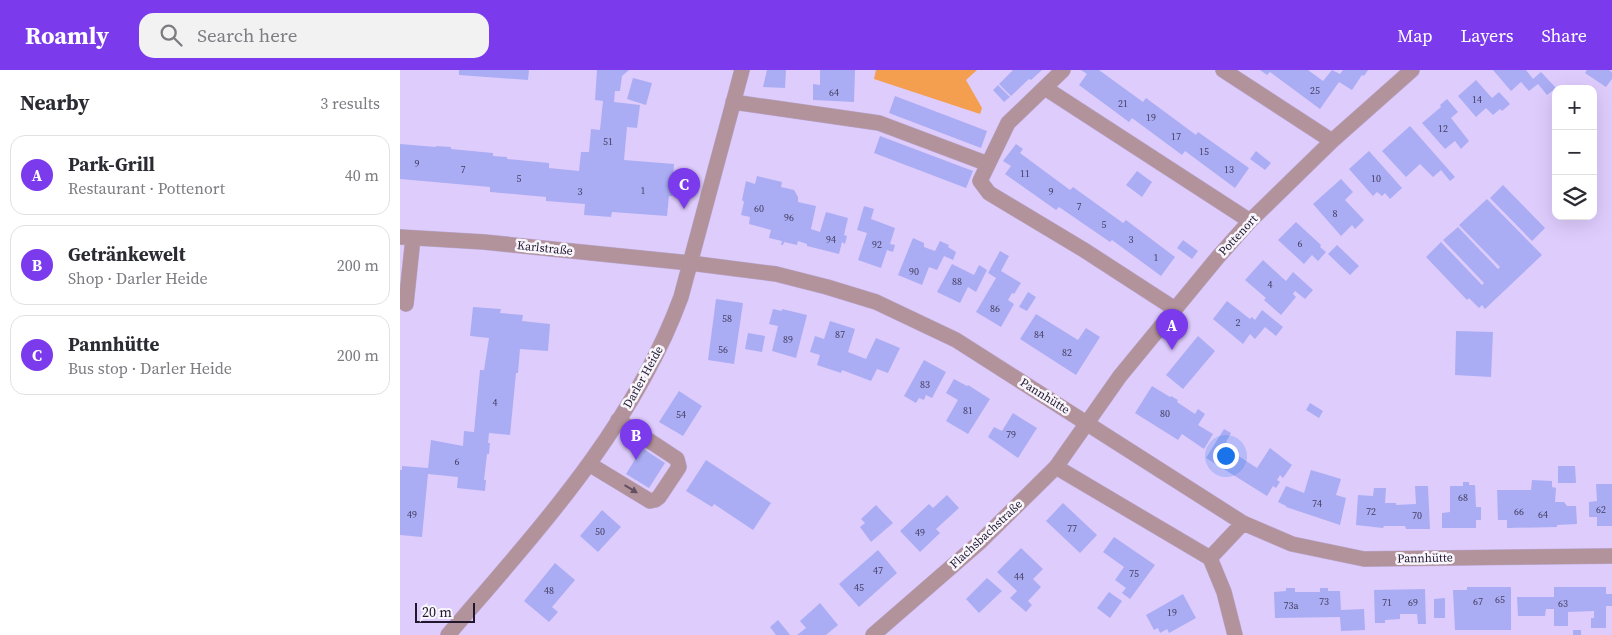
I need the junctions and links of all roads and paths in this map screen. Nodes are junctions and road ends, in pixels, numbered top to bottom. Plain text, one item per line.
1 (742, 70) edge
2 (1063, 70) edge
3 (1223, 70) edge
4 (1412, 70) edge
5 (1045, 88) junction
6 (733, 102) junction
7 (1332, 141) junction
8 (988, 164) junction
9 (1250, 221) junction
10 (406, 238) edge
11 (690, 263) junction
12 (406, 304) dead end
13 (1175, 309) junction
14 (618, 420) junction
15 (1086, 422) junction
16 (589, 464) junction
17 (1056, 467) junction
18 (1243, 523) junction
19 (1612, 556) edge
20 (1210, 558) junction
21 (448, 635) edge
22 (873, 635) edge
23 (1235, 635) edge

1 - 6 street, Darler Heide
2 - 5 street
3 - 7 street
4 - 7 street, Pottenort
5 - 8 street
5 - 9 street
6 - 8 street
6 - 11 street, Darler Heide
7 - 9 street, Pottenort
8 - 13 street
9 - 13 street, Pottenort
10 - 11 street, Karlstraße
10 - 12 street
11 - 14 street, Darler Heide
11 - 15 street, Pannhütte
13 - 15 street, Pottenort
14 - 16 street, Darler Heide
16 -> 14 street
15 - 17 street, Flachsbachstraße
15 - 18 street, Pannhütte
16 - 21 street, Darler Heide
17 - 20 street
17 - 22 street, Flachsbachstraße
18 - 19 street, Pannhütte
18 - 20 street
20 - 23 street

